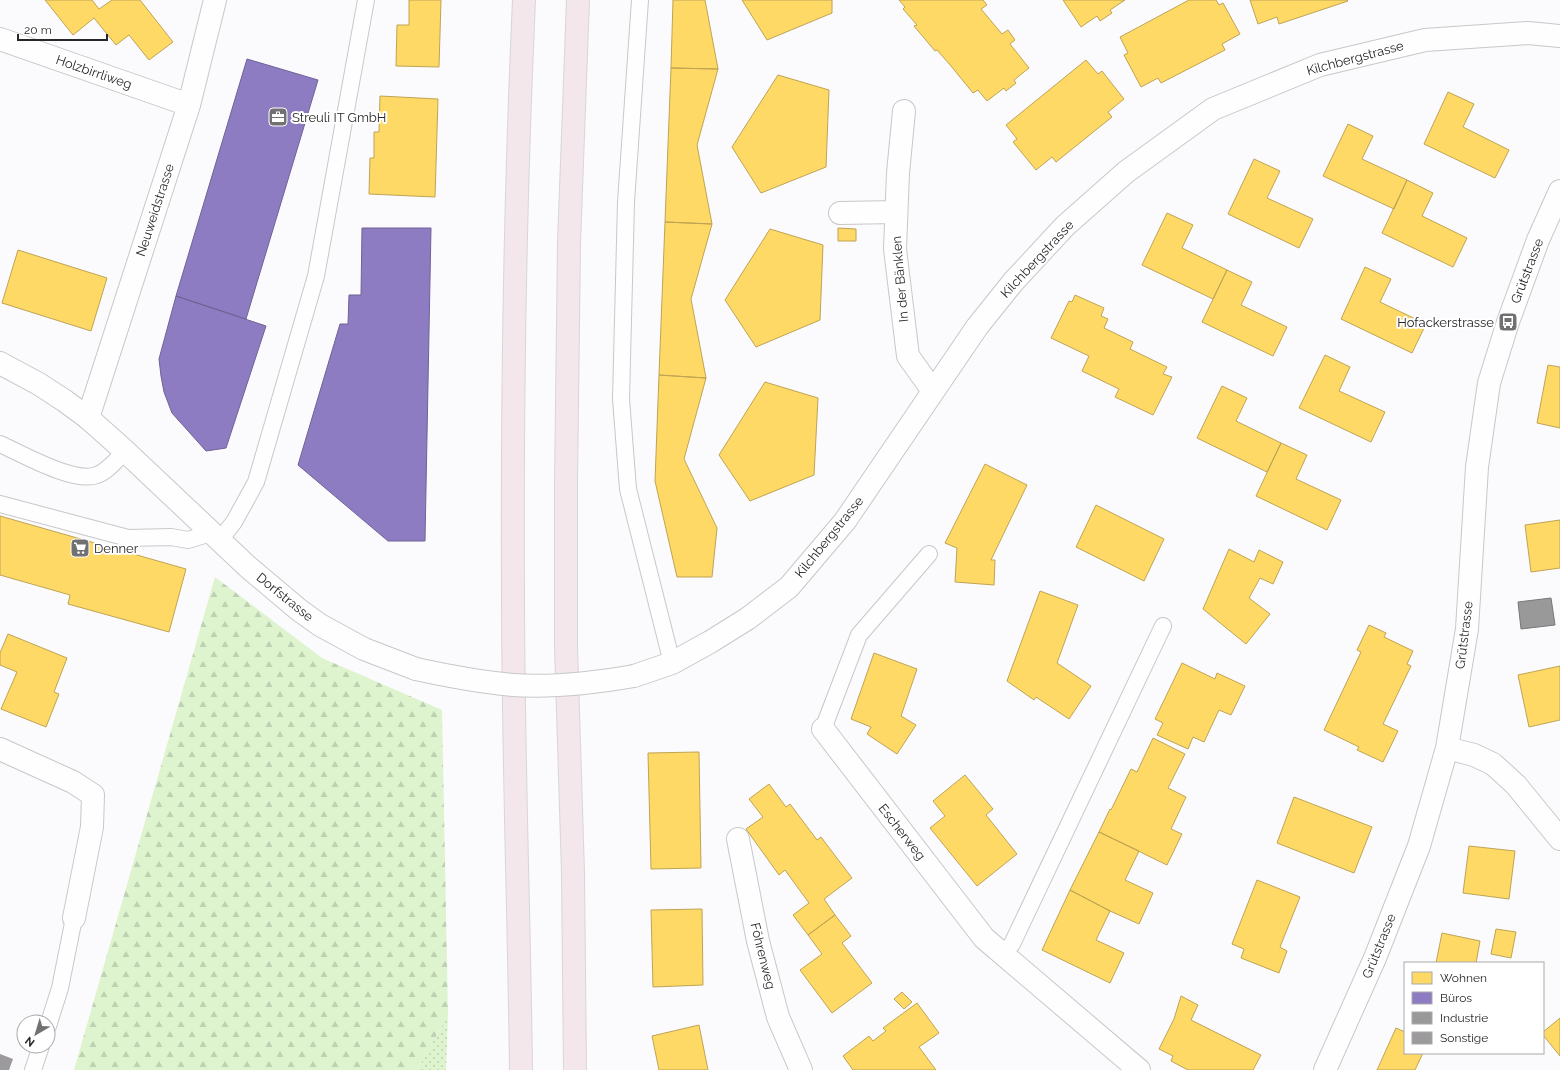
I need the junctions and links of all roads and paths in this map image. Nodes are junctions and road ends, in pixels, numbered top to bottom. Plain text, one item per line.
1 (216, 0) edge
2 (366, 0) edge
3 (524, 0) edge
4 (578, 0) edge
5 (640, 0) edge
6 (1560, 36) edge
7 (0, 39) edge
8 (189, 105) junction
9 (904, 111) dead end
10 (1560, 191) edge
11 (896, 212) junction
12 (840, 213) dead end
13 (0, 363) edge
14 (933, 391) junction
15 (88, 418) junction
16 (0, 444) edge
17 (125, 451) junction
18 (0, 504) edge
19 (215, 537) junction
20 (929, 554) dead end
21 (1163, 626) dead end
22 (672, 663) junction
23 (634, 676) joint
24 (822, 729) joint
25 (1447, 748) junction
26 (0, 749) edge
27 (738, 839) dead end
28 (1560, 839) edge
29 (74, 918) joint
30 (1003, 954) junction
31 (52, 1014) edge
32 (38, 1054) edge
33 (33, 1070) edge
34 (520, 1070) edge
35 (574, 1070) edge
36 (801, 1070) edge
37 (1139, 1070) edge
38 (1325, 1070) edge

1 - 8 street, Neuweidstrasse
2 - 19 lane
3 - 34 highway
4 - 35 highway
5 - 22 lane
6 - 14 street, Kilchbergstrasse
7 - 8 street, Holzbirrliweg
8 - 15 street, Neuweidstrasse
9 - 11 street, In der Bänklen
10 - 25 street, Grütstrasse
11 - 12 street
11 - 14 street, In der Bänklen
13 - 15 street, Dorfstrasse
14 - 22 street, Kilchbergstrasse
15 - 17 street, Dorfstrasse
16 - 17 lane
17 - 19 street, Dorfstrasse
18 - 19 lane
19 - 23 street, Dorfstrasse, bridge
20 - 24 lane, Escherweg
21 - 30 lane
22 - 23 street, Kilchbergstrasse
24 - 30 street, Escherweg
25 - 28 street
25 - 38 street, Grütstrasse
26 - 29 street
27 - 36 street, Föhrenweg
29 - 31 lane
30 - 37 street, Escherweg
32 - 33 lane

